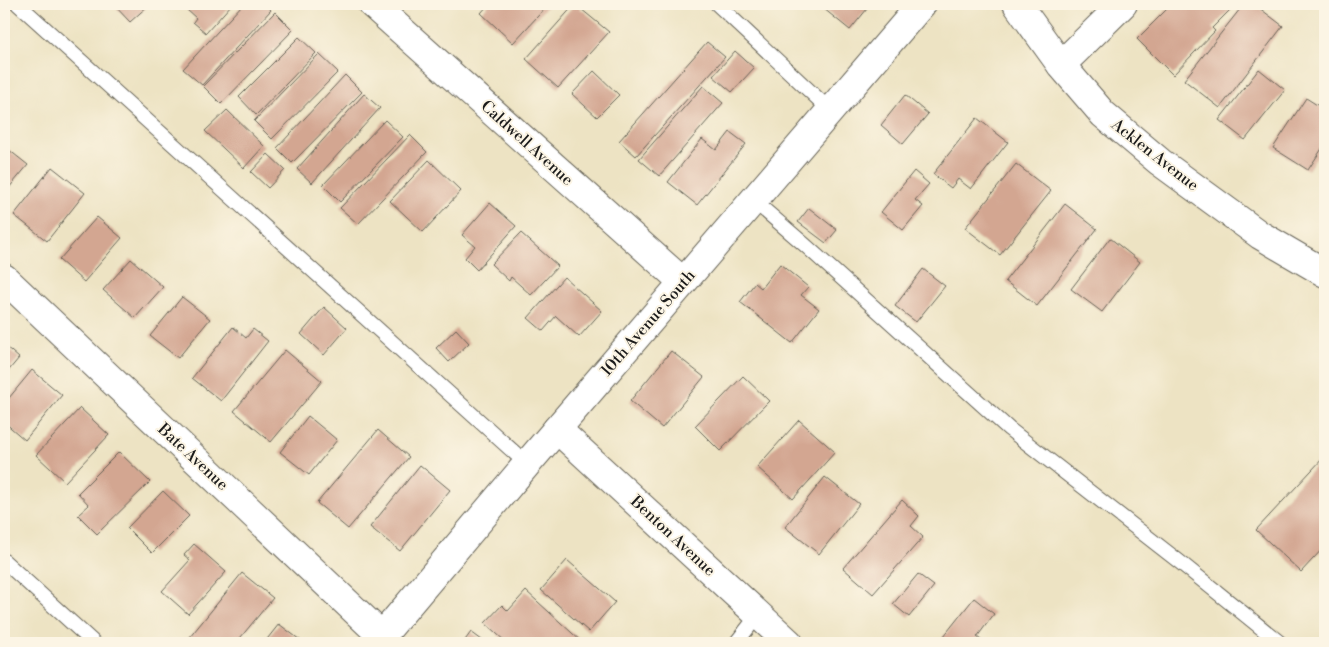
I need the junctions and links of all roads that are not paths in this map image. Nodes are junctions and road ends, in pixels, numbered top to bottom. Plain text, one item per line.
1 (18, 4) edge
2 (372, 4) edge
3 (717, 4) edge
4 (922, 4) edge
5 (1017, 4) edge
6 (1123, 4) edge
7 (1061, 65) junction
8 (830, 110) junction
9 (753, 200) junction
10 (1325, 272) edge
11 (4, 278) edge
12 (683, 282) junction
13 (558, 429) junction
14 (527, 464) junction
15 (4, 561) edge
16 (758, 615) junction
17 (379, 639) edge
18 (94, 643) edge
19 (736, 643) edge
20 (789, 643) edge
21 (1280, 643) edge

1 - 14 lane
2 - 12 street, Caldwell Avenue
3 - 8 lane
4 - 8 street, 10th Avenue South
5 - 7 street, Acklen Avenue
6 - 7 street
7 - 10 street, Acklen Avenue
8 - 9 street, 10th Avenue South
9 - 12 street, 10th Avenue South
9 - 21 lane
11 - 17 street, Bate Avenue
12 - 13 street, 10th Avenue South
13 - 14 street, 10th Avenue South
13 - 16 street, Benton Avenue
14 - 17 street, 10th Avenue South
15 - 18 lane
16 - 19 lane
16 - 20 street, Benton Avenue

